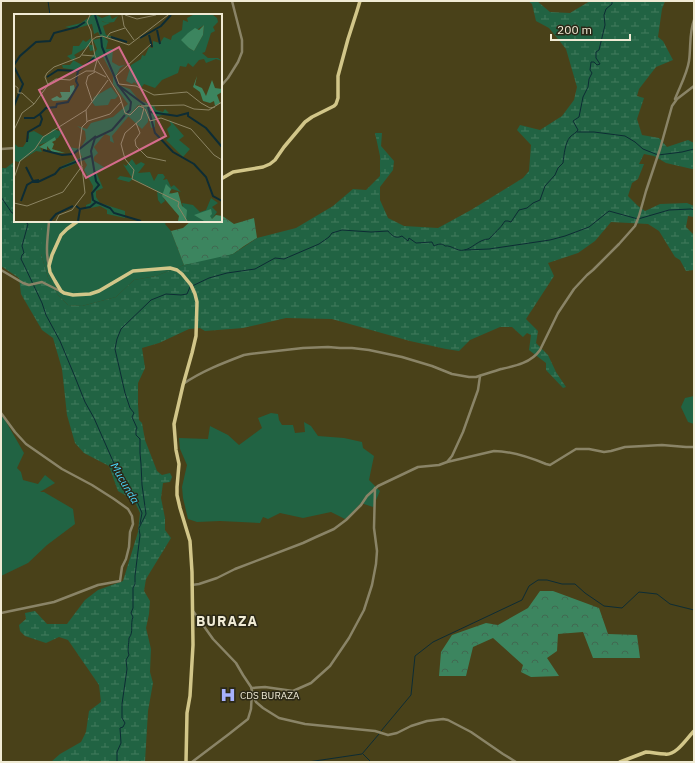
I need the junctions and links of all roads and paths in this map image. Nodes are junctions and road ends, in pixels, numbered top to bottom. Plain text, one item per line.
1 (232, 1) edge
2 (360, 1) edge
3 (694, 20) edge
4 (222, 85) edge
5 (694, 86) edge
6 (674, 101) junction
7 (14, 148) edge
8 (1, 149) edge
9 (222, 178) edge
10 (49, 222) edge
11 (77, 222) edge
12 (49, 269) junction
13 (1, 270) edge
14 (61, 291) junction
15 (480, 376) junction
16 (183, 385) junction
17 (1, 413) edge
18 (694, 447) edge
19 (447, 462) junction
20 (376, 488) junction
21 (192, 584) junction
22 (193, 611) junction
23 (1, 613) edge
24 (252, 688) junction
25 (252, 694) junction
26 (694, 731) edge
27 (186, 762) edge
28 (192, 762) edge
29 (516, 762) edge
30 (620, 762) edge

1 - 4 street
2 - 9 main road
3 - 6 street
5 - 6 street
6 - 15 street
7 - 8 street
10 - 12 street
11 - 12 main road
12 - 14 main road
13 - 14 street
14 - 16 main road
15 - 16 street
15 - 19 street
16 - 21 main road
17 - 23 street
18 - 19 street
19 - 20 street
20 - 21 street
20 - 24 street
21 - 22 main road
22 - 24 street
22 - 27 main road
24 - 25 street
25 - 28 street
25 - 29 street
26 - 30 main road

